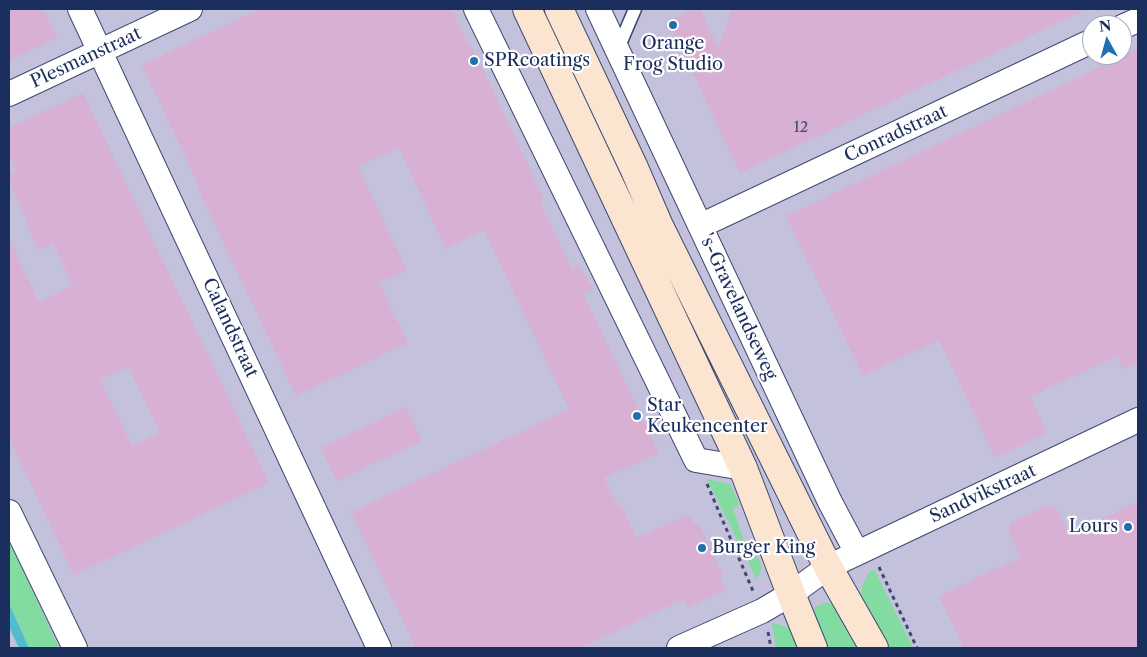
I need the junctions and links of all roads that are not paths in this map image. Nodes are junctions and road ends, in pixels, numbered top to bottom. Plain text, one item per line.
1 (80, 9) edge
2 (190, 9) edge
3 (476, 9) edge
4 (527, 9) edge
5 (559, 9) edge
6 (598, 9) edge
7 (635, 9) edge
8 (1082, 47) edge
9 (100, 51) junction
10 (617, 51) junction
11 (9, 94) edge
12 (700, 226) junction
13 (1138, 420) edge
14 (743, 468) junction
15 (9, 512) edge
16 (857, 554) junction
17 (828, 567) junction
18 (791, 594) junction
19 (692, 646) edge
20 (75, 648) edge
21 (379, 648) edge
22 (813, 648) edge
23 (874, 648) edge

1 - 9 street, Calandstraat
2 - 9 street, Plesmanstraat
3 - 14 street
4 - 14 main road
5 - 17 main road, 's-Gravelandseweg
6 - 10 street, 's-Gravelandseweg
7 - 10 lane
8 - 12 street, Conradstraat
9 - 11 street, Plesmanstraat
9 - 21 street, Calandstraat
10 - 12 street, 's-Gravelandseweg
12 - 16 street, 's-Gravelandseweg
13 - 16 street, Sandvikstraat
14 - 18 main road
15 - 20 street
16 - 17 street, Sandvikstraat
17 - 18 street
17 - 23 main road, 's-Gravelandseweg
18 - 19 street
18 - 22 main road

